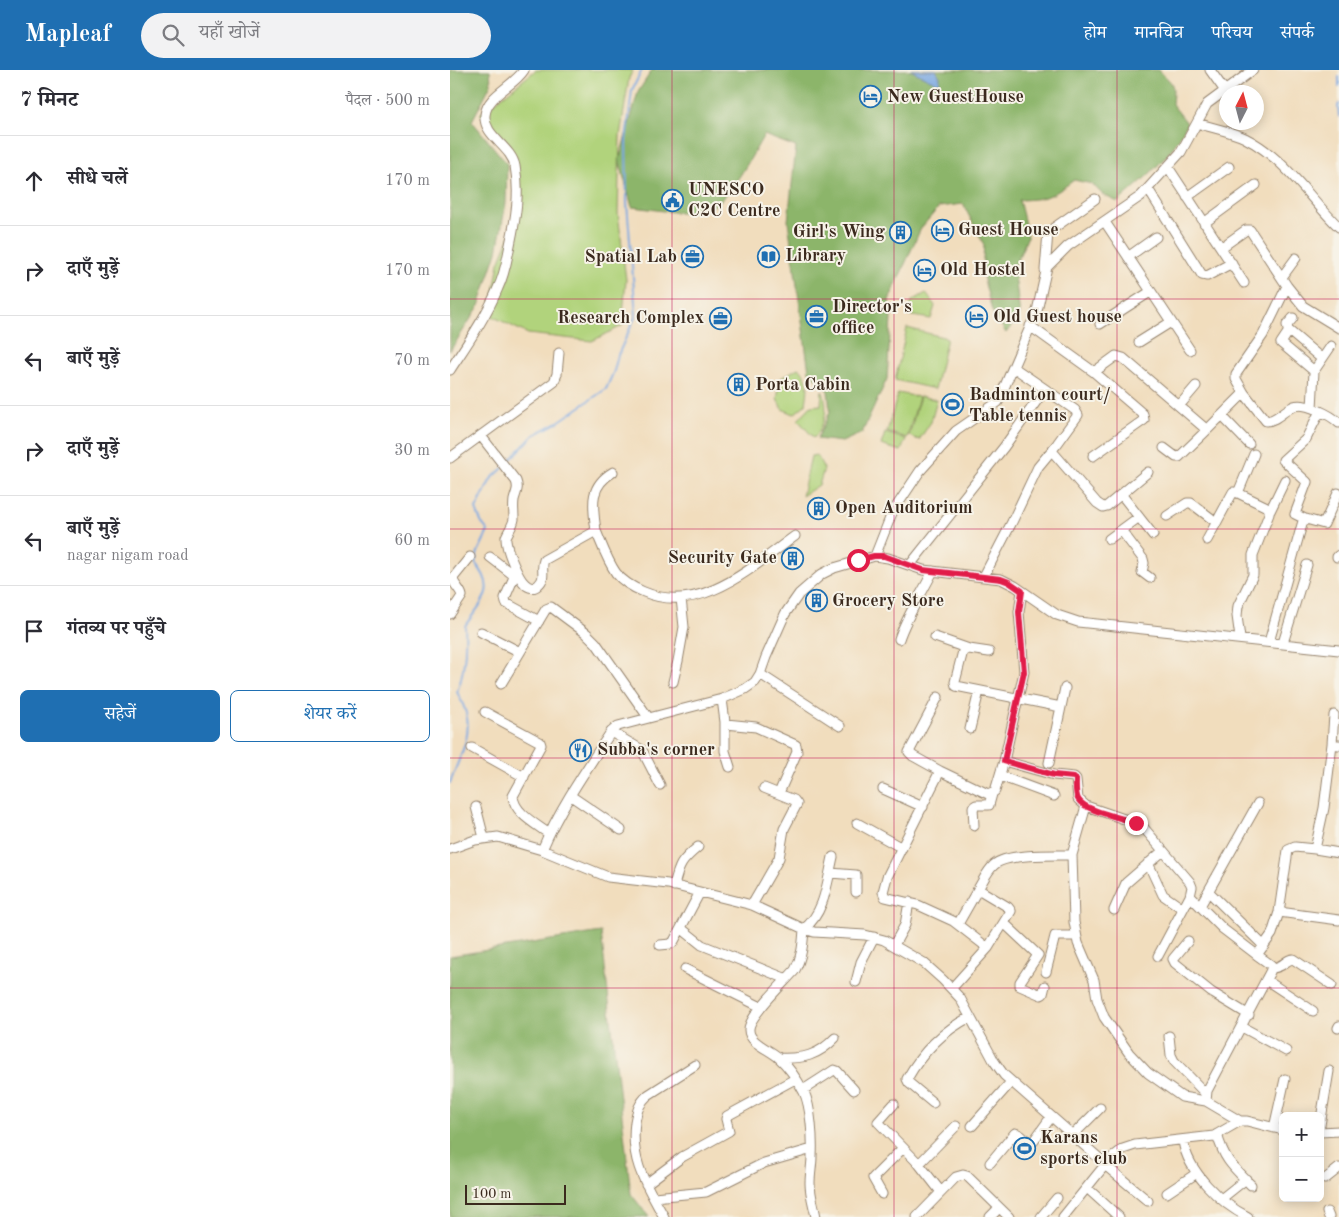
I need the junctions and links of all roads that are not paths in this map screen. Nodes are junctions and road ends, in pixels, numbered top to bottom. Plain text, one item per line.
1 (524, 70) edge
2 (1210, 70) edge
3 (1253, 70) edge
4 (1221, 85) edge
5 (1233, 85) edge
6 (1219, 95) edge
7 (1197, 123) junction
8 (1168, 166) junction
9 (1229, 167) dead end
10 (1256, 186) dead end
11 (1148, 189) junction
12 (1187, 197) junction
13 (1095, 199) dead end
14 (1105, 222) junction
15 (1204, 223) junction
16 (1339, 227) edge
17 (1156, 238) dead end
18 (1222, 247) junction
19 (1128, 257) junction
20 (1296, 258) dead end
21 (1232, 264) junction
22 (1045, 273) junction
23 (1282, 277) junction
24 (1244, 283) dead end
25 (1288, 286) junction
26 (1150, 292) junction
27 (1292, 318) dead end
28 (1171, 322) junction
29 (1100, 324) dead end
30 (1030, 326) junction
31 (1339, 328) edge
32 (1289, 332) junction
33 (1139, 342) dead end
34 (1331, 346) dead end
35 (1190, 350) dead end
36 (559, 353) dead end
37 (1322, 359) junction
38 (1013, 367) junction
39 (450, 370) edge
40 (1314, 371) junction
41 (1094, 372) junction
42 (1196, 386) dead end
43 (1045, 389) junction
44 (1244, 393) junction
45 (1179, 406) junction
46 (1316, 410) junction
47 (1222, 416) junction
48 (1339, 423) edge
49 (1207, 430) junction
50 (481, 436) junction
51 (1248, 444) dead end
52 (1164, 448) dead end
53 (1052, 451) junction
54 (1254, 454) dead end
55 (1093, 456) dead end
56 (450, 458) edge
57 (613, 472) dead end
58 (1148, 472) dead end
59 (1285, 480) dead end
60 (1238, 493) junction
61 (1338, 493) edge
62 (1121, 494) junction
63 (1270, 510) junction
64 (1167, 516) dead end
65 (1138, 517) junction
66 (1305, 519) junction
67 (1216, 522) junction
68 (1121, 530) junction
69 (596, 531) junction
70 (1153, 535) dead end
71 (795, 536) dead end
72 (1110, 539) dead end
73 (1207, 540) dead end
74 (874, 556) junction
75 (470, 557) dead end
76 (490, 558) dead end
77 (910, 565) junction
78 (1307, 565) dead end
79 (933, 571) junction
80 (984, 576) junction
81 (1150, 578) dead end
82 (1022, 591) junction
83 (681, 598) junction
84 (450, 614) edge
85 (539, 621) junction
86 (481, 632) dead end
87 (935, 637) dead end
88 (1240, 638) junction
89 (899, 639) dead end
90 (1269, 642) junction
91 (1283, 643) junction
92 (969, 648) junction
93 (1339, 650) edge
94 (520, 652) junction
95 (989, 652) dead end
96 (760, 674) junction
97 (673, 682) dead end
98 (502, 684) dead end
99 (1065, 688) dead end
100 (979, 691) junction
101 (938, 697) dead end
102 (722, 699) junction
103 (1018, 699) junction
104 (1061, 707) junction
105 (485, 712) dead end
106 (1334, 715) dead end
107 (648, 717) junction
108 (725, 722) junction
109 (840, 726) dead end
110 (970, 729) dead end
111 (611, 732) junction
112 (1335, 745) edge
113 (472, 748) dead end
114 (1004, 761) junction
115 (1048, 763) dead end
116 (730, 767) dead end
117 (940, 771) junction
118 (1000, 776) junction
119 (524, 777) junction
120 (660, 785) dead end
121 (764, 788) dead end
122 (883, 789) dead end
123 (779, 793) junction
124 (992, 794) junction
125 (571, 796) junction
126 (1054, 796) dead end
127 (1258, 803) dead end
128 (1086, 806) junction
129 (476, 807) dead end
130 (923, 807) junction
131 (857, 823) dead end
132 (974, 826) dead end
133 (621, 830) dead end
134 (548, 834) junction
135 (484, 838) junction
136 (698, 847) dead end
137 (902, 848) junction
138 (450, 849) edge
139 (1316, 849) junction
140 (542, 850) junction
141 (1163, 850) junction
142 (1339, 853) edge
143 (1072, 854) junction
144 (833, 857) dead end
145 (1148, 863) junction
146 (830, 873) junction
147 (674, 886) junction
148 (978, 889) junction
149 (700, 892) junction
150 (856, 892) dead end
151 (1209, 892) junction
152 (1190, 896) junction
153 (909, 902) junction
154 (752, 905) junction
155 (1200, 906) junction
156 (1183, 909) junction
157 (1114, 910) dead end
158 (1279, 912) junction
159 (1339, 920) edge
160 (1004, 923) junction
161 (958, 924) junction
162 (682, 929) junction
163 (804, 929) junction
164 (1076, 936) junction
165 (874, 937) junction
166 (1188, 941) dead end
167 (660, 944) dead end
168 (894, 945) junction
169 (1264, 946) junction
170 (988, 948) junction
171 (1257, 955) junction
172 (1158, 956) dead end
173 (1272, 968) junction
174 (685, 969) dead end
175 (1046, 972) dead end
176 (787, 979) junction
177 (1266, 980) junction
178 (856, 982) dead end
179 (1332, 985) dead end
180 (1045, 986) dead end
181 (952, 988) junction
182 (761, 1007) junction
183 (1313, 1011) dead end
184 (1249, 1015) junction
185 (970, 1017) junction
186 (1242, 1027) junction
187 (1169, 1036) dead end
188 (835, 1038) dead end
189 (1286, 1051) dead end
190 (779, 1058) junction
191 (695, 1066) dead end
192 (1330, 1071) dead end
193 (795, 1079) junction
194 (1285, 1079) dead end
195 (1010, 1082) junction
196 (803, 1090) junction
197 (854, 1090) dead end
198 (1206, 1098) junction
199 (934, 1103) dead end
200 (894, 1104) dead end
201 (1100, 1108) dead end
202 (1322, 1112) edge
203 (1052, 1117) junction
204 (1240, 1121) junction
205 (956, 1126) dead end
206 (972, 1126) dead end
207 (1278, 1129) edge
208 (1339, 1131) edge
209 (1324, 1132) edge
210 (1217, 1134) junction
211 (1072, 1136) junction
212 (1183, 1140) junction
213 (903, 1148) junction
214 (812, 1149) junction
215 (1107, 1162) junction
216 (990, 1163) dead end
217 (919, 1164) junction
218 (1339, 1168) edge
219 (1197, 1173) junction
220 (1325, 1179) dead end
221 (646, 1184) junction
222 (1087, 1188) junction
223 (942, 1192) junction
224 (1167, 1193) dead end
225 (882, 1194) dead end
226 (654, 1197) junction
227 (1057, 1198) dead end
228 (1222, 1198) junction
229 (1148, 1200) dead end
230 (999, 1208) junction
231 (664, 1217) edge
232 (816, 1217) edge
233 (917, 1217) edge
234 (990, 1217) edge
235 (1008, 1217) edge
236 (1041, 1217) edge
237 (1063, 1217) edge
238 (1119, 1217) edge
239 (1248, 1217) edge

1 - 39 street
2 - 4 street
3 - 5 street
6 - 7 street
7 - 8 street
7 - 16 street
8 - 11 street
8 - 12 street
9 - 12 street
10 - 15 street
11 - 14 street
11 - 21 street
12 - 15 street
13 - 22 street
14 - 19 street
14 - 22 street
15 - 18 street
17 - 19 street
18 - 21 street
18 - 23 street
19 - 26 street
20 - 23 street
21 - 24 street
22 - 30 street
23 - 25 street
25 - 31 street
25 - 44 street
26 - 28 street
26 - 29 street
27 - 32 street
28 - 33 street
28 - 35 street
30 - 38 street
30 - 41 street
32 - 37 street
32 - 40 street
34 - 37 street
36 - 50 street
37 - 40 street
38 - 43 street
38 - 74 street
40 - 46 street
41 - 45 street
41 - 55 street
42 - 45 street
43 - 53 street
43 - 77 street
44 - 46 street
44 - 47 street
45 - 49 street
46 - 48 street
46 - 66 street
47 - 49 street
47 - 51 street
49 - 52 street
50 - 56 street
50 - 69 street
53 - 62 street
53 - 80 street
54 - 60 street
57 - 69 street
58 - 62 street
59 - 63 street
60 - 63 street
60 - 67 street
61 - 66 street
62 - 65 street
63 - 88 street
64 - 67 street
65 - 68 street
65 - 70 street
66 - 90 street
67 - 73 street
68 - 72 street
68 - 81 street
69 - 83 street
71 - 83 street
74 - 77 street
74 - 96 street
75 - 84 street
76 - 85 street
77 - 79 street
78 - 91 street
79 - 80 street
79 - 89 street
80 - 82 street
82 - 88 street
82 - 103 street
83 - 97 street
85 - 94 street
85 - 107 street
86 - 94 street
87 - 92 street
88 - 90 street
90 - 91 street
91 - 93 street
92 - 95 street
92 - 100 street
94 - 98 street
96 - 102 street
96 - 109 street
99 - 104 street
100 - 103 street
100 - 110 street
101 - 117 street
102 - 107 street
102 - 108 street
103 - 104 street
103 - 114 street
104 - 115 street
105 - 119 street
106 - 112 street
107 - 111 street
108 - 116 street
108 - 123 street
111 - 120 street
111 - 125 street
112 - 139 street
113 - 119 street
114 - 118 street
114 - 128 street
117 - 124 street
117 - 130 street
118 - 124 street
118 - 126 street
119 - 134 street
121 - 123 street
122 - 130 street
123 - 154 street
124 - 132 street
125 - 133 street
125 - 134 street
127 - 151 street
128 - 141 street
128 - 143 street
129 - 135 street
130 - 137 street
131 - 137 street
134 - 140 street
135 - 138 street
135 - 140 street
136 - 147 street
137 - 153 street
139 - 142 street
139 - 158 street
140 - 147 street
141 - 145 street
141 - 152 street
143 - 148 street
143 - 164 street
144 - 146 street
145 - 156 street
145 - 157 street
146 - 150 street
146 - 163 street
147 - 149 street
148 - 160 street
148 - 161 street
149 - 154 street
149 - 162 street
151 - 155 street
151 - 169 street
152 - 155 street
152 - 156 street
153 - 161 street
153 - 168 street
154 - 163 street
155 - 171 street
156 - 172 street
158 - 159 street
158 - 169 street
160 - 170 street
160 - 180 street
161 - 170 street
162 - 167 street
162 - 176 street
163 - 165 street
163 - 176 street
164 - 175 street
164 - 198 street
165 - 168 street
165 - 178 street
166 - 184 street
168 - 181 street
169 - 171 street
170 - 181 street
171 - 173 street
173 - 177 street
173 - 179 street
174 - 182 street
176 - 182 street
177 - 183 street
177 - 184 street
181 - 185 street
182 - 190 street
184 - 186 street
185 - 195 street
185 - 199 street
186 - 189 street
186 - 198 street
187 - 198 street
188 - 190 street
190 - 193 street
191 - 221 street
192 - 202 street
193 - 196 street
193 - 221 street
194 - 207 street
195 - 203 street
195 - 206 street
196 - 197 street
196 - 214 street
198 - 204 street
200 - 213 street
201 - 211 street
203 - 211 street
203 - 216 street
204 - 207 street
204 - 210 street
205 - 217 street
208 - 209 street
210 - 212 street
210 - 228 street
211 - 215 street
212 - 215 street
212 - 219 street
213 - 217 street
213 - 225 street
214 - 226 street
214 - 232 street
215 - 222 street
215 - 229 street
217 - 223 street
218 - 220 street
219 - 224 street
219 - 228 street
221 - 226 street
222 - 237 street
222 - 238 street
223 - 230 street
223 - 233 street
226 - 231 street
227 - 236 street
228 - 239 street
230 - 234 street
230 - 235 street

